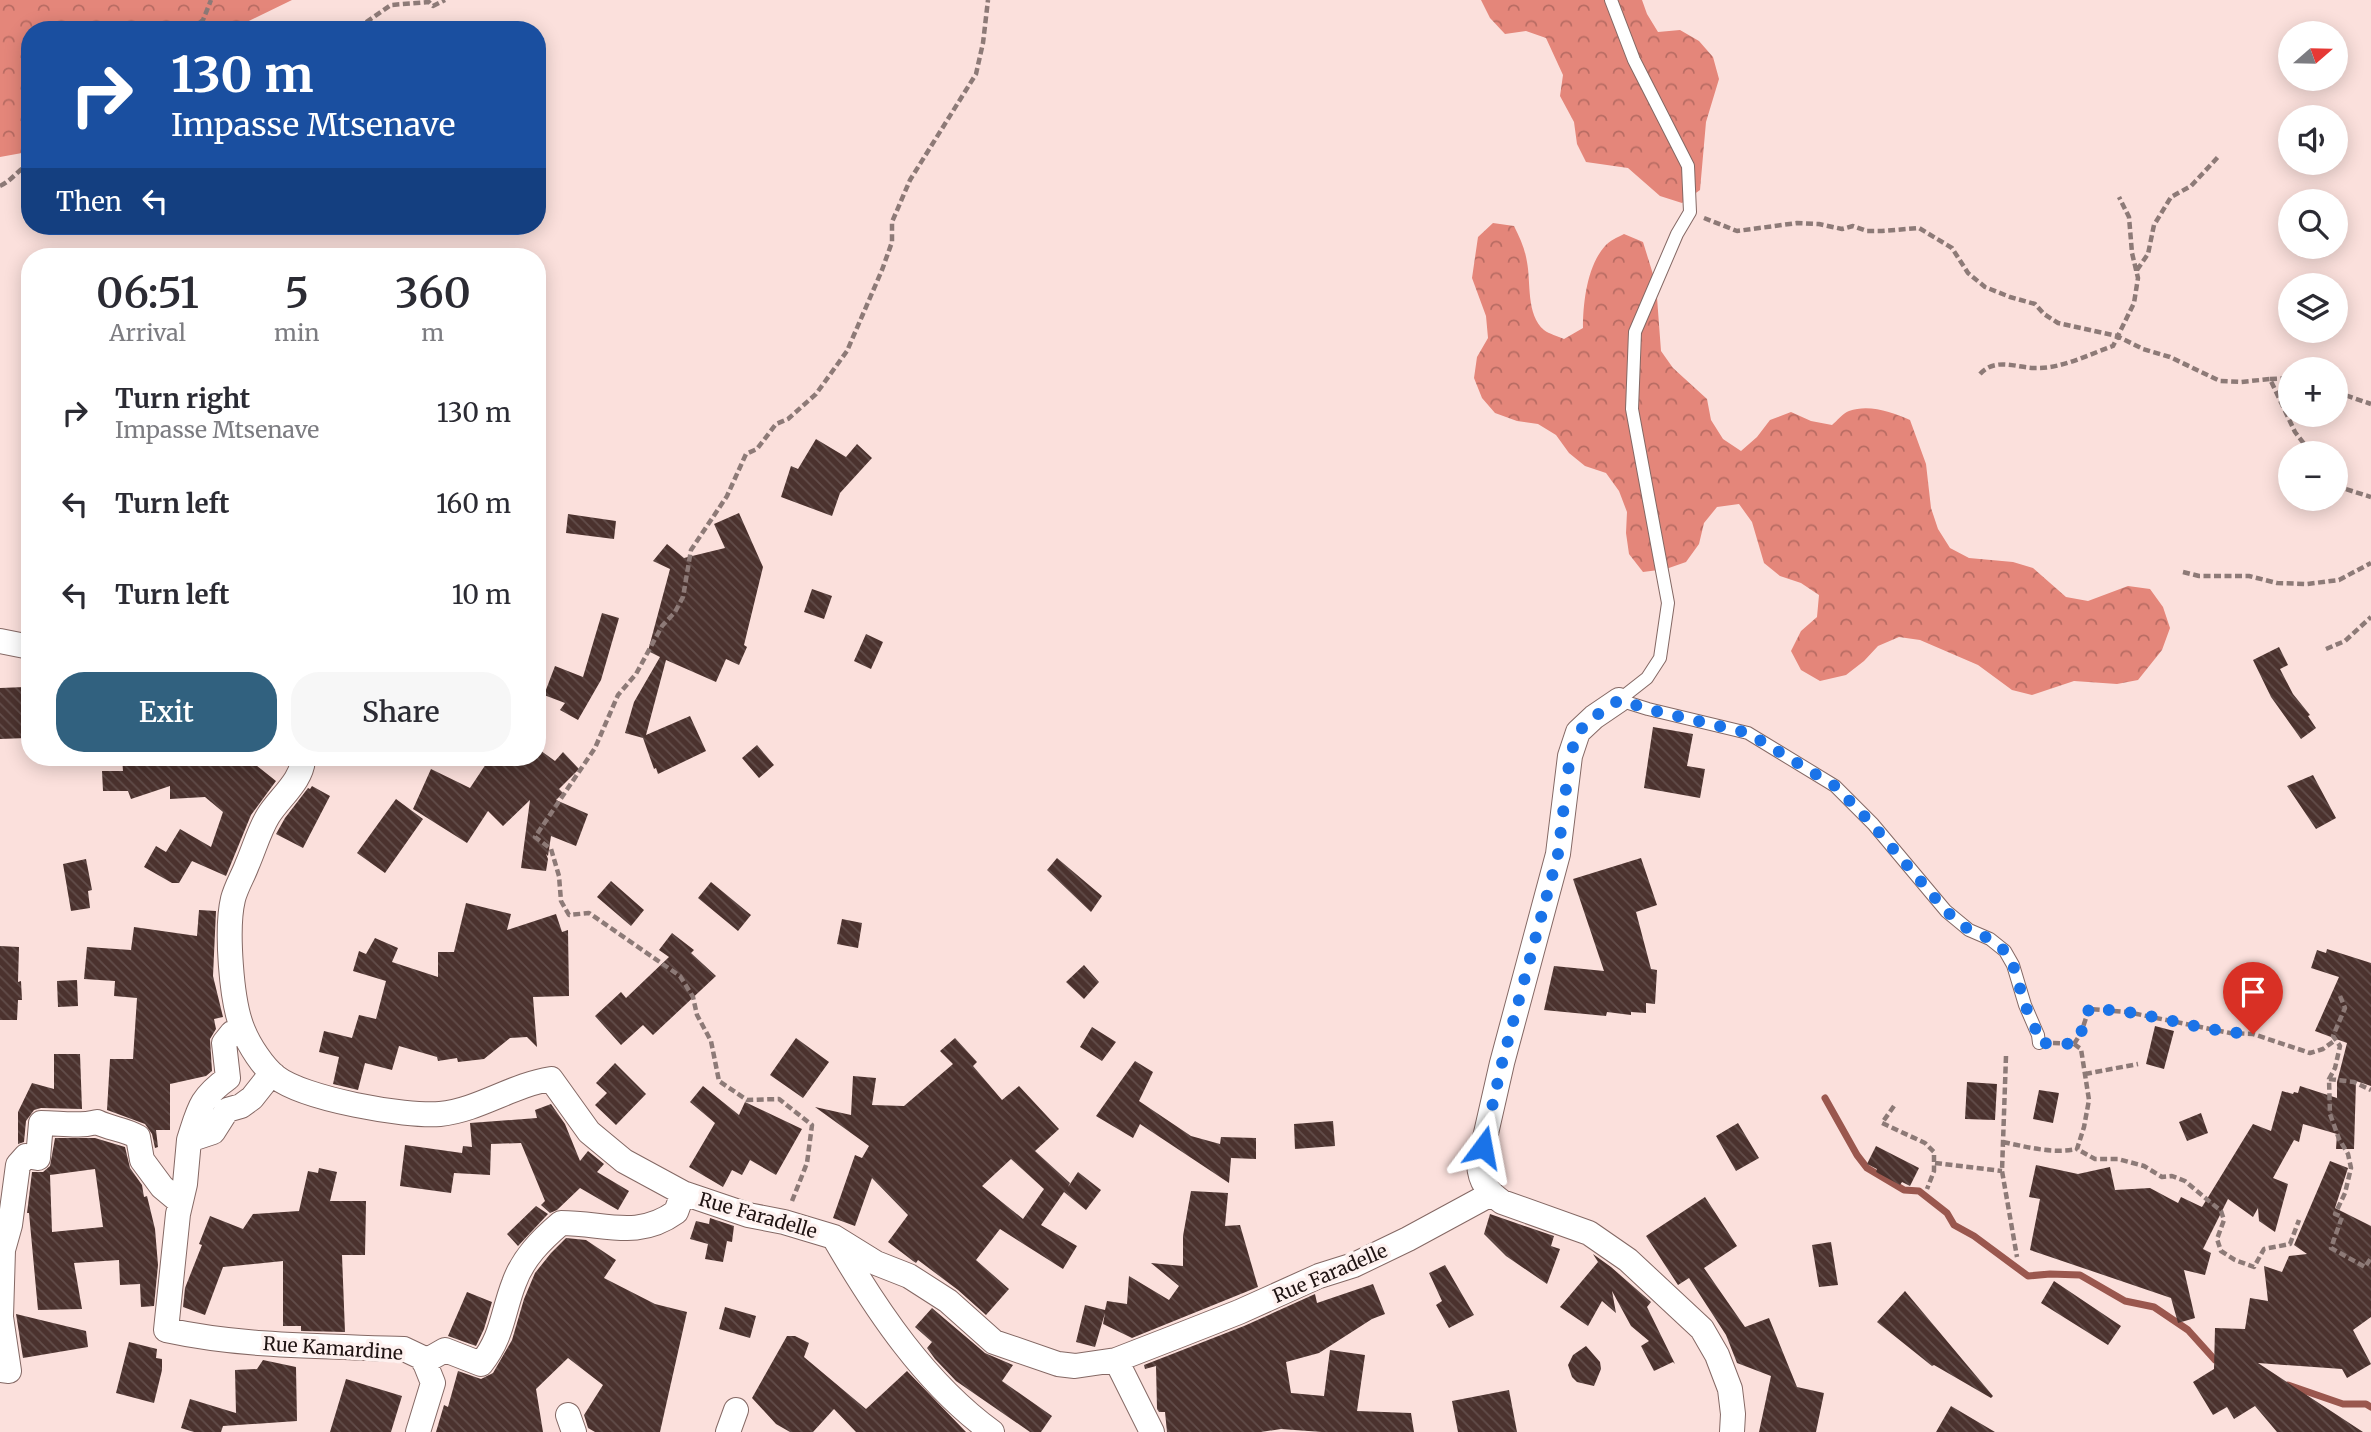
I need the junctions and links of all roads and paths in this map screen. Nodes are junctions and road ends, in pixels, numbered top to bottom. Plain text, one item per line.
1 (211, 0) edge
2 (445, 0) edge
3 (988, 0) edge
4 (1611, 0) edge
5 (202, 21) edge
6 (368, 21) edge
7 (2218, 157) dead end
8 (21, 170) edge
9 (0, 186) edge
10 (2119, 197) dead end
11 (1690, 212) junction
12 (2137, 270) junction
13 (2117, 336) junction
14 (1980, 374) dead end
15 (2278, 378) edge
16 (2270, 379) junction
17 (2348, 396) edge
18 (2371, 404) edge
19 (2302, 441) edge
20 (2348, 490) edge
21 (2371, 497) edge
22 (2371, 563) edge
23 (2183, 572) dead end
24 (2371, 617) edge
25 (0, 641) edge
26 (21, 645) edge
27 (2326, 649) dead end
28 (1619, 700) junction
29 (300, 766) edge
30 (2340, 996) dead end
31 (243, 1031) junction
32 (2334, 1041) junction
33 (2039, 1043) joint
34 (2074, 1044) junction
35 (2006, 1056) dead end
36 (2138, 1064) dead end
37 (2085, 1074) junction
38 (274, 1075) junction
39 (2329, 1079) junction
40 (2371, 1090) edge
41 (1894, 1106) dead end
42 (189, 1140) junction
43 (2003, 1142) junction
44 (2077, 1149) junction
45 (1935, 1163) junction
46 (2002, 1171) junction
47 (1927, 1189) dead end
48 (683, 1193) junction
49 (1491, 1194) junction
50 (180, 1202) junction
51 (2299, 1220) dead end
52 (784, 1222) junction
53 (834, 1237) junction
54 (2017, 1257) dead end
55 (2371, 1258) edge
56 (1116, 1360) junction
57 (424, 1362) junction
58 (5, 1370) edge
59 (418, 1432) edge
60 (992, 1432) edge
61 (1152, 1432) edge
62 (1732, 1432) edge

1 - 5 path
2 - 6 path
3 - 52 path
4 - 11 lane
7 - 12 path
8 - 9 path
10 - 12 path
11 - 13 path
11 - 28 lane
12 - 13 path
13 - 14 path
13 - 16 path
15 - 16 path
16 - 19 path
17 - 18 path
20 - 21 path
22 - 23 path
24 - 27 path
25 - 26 street
28 - 33 lane
28 - 49 street
29 - 31 street, Rue Faradelle
30 - 32 path
31 - 38 street, Rue Faradelle
31 - 42 street
32 - 34 path
32 - 39 path
33 - 34 path
34 - 37 path
35 - 43 path
36 - 37 path
37 - 44 path
38 - 42 street
38 - 48 street, Rue Faradelle
39 - 40 path
39 - 55 path
41 - 45 path
42 - 50 street
43 - 44 path
43 - 46 path
44 - 51 path
45 - 46 path
45 - 47 path
46 - 54 path
48 - 52 street, Rue Faradelle
48 - 57 street
49 - 56 street, Rue Faradelle
49 - 62 street
50 - 57 street, Rue Kamardine
50 - 58 street
52 - 53 street, Rue Faradelle
53 - 56 street, Rue Faradelle
53 - 60 street
56 - 61 street
57 - 59 street, Rue Kamardine

